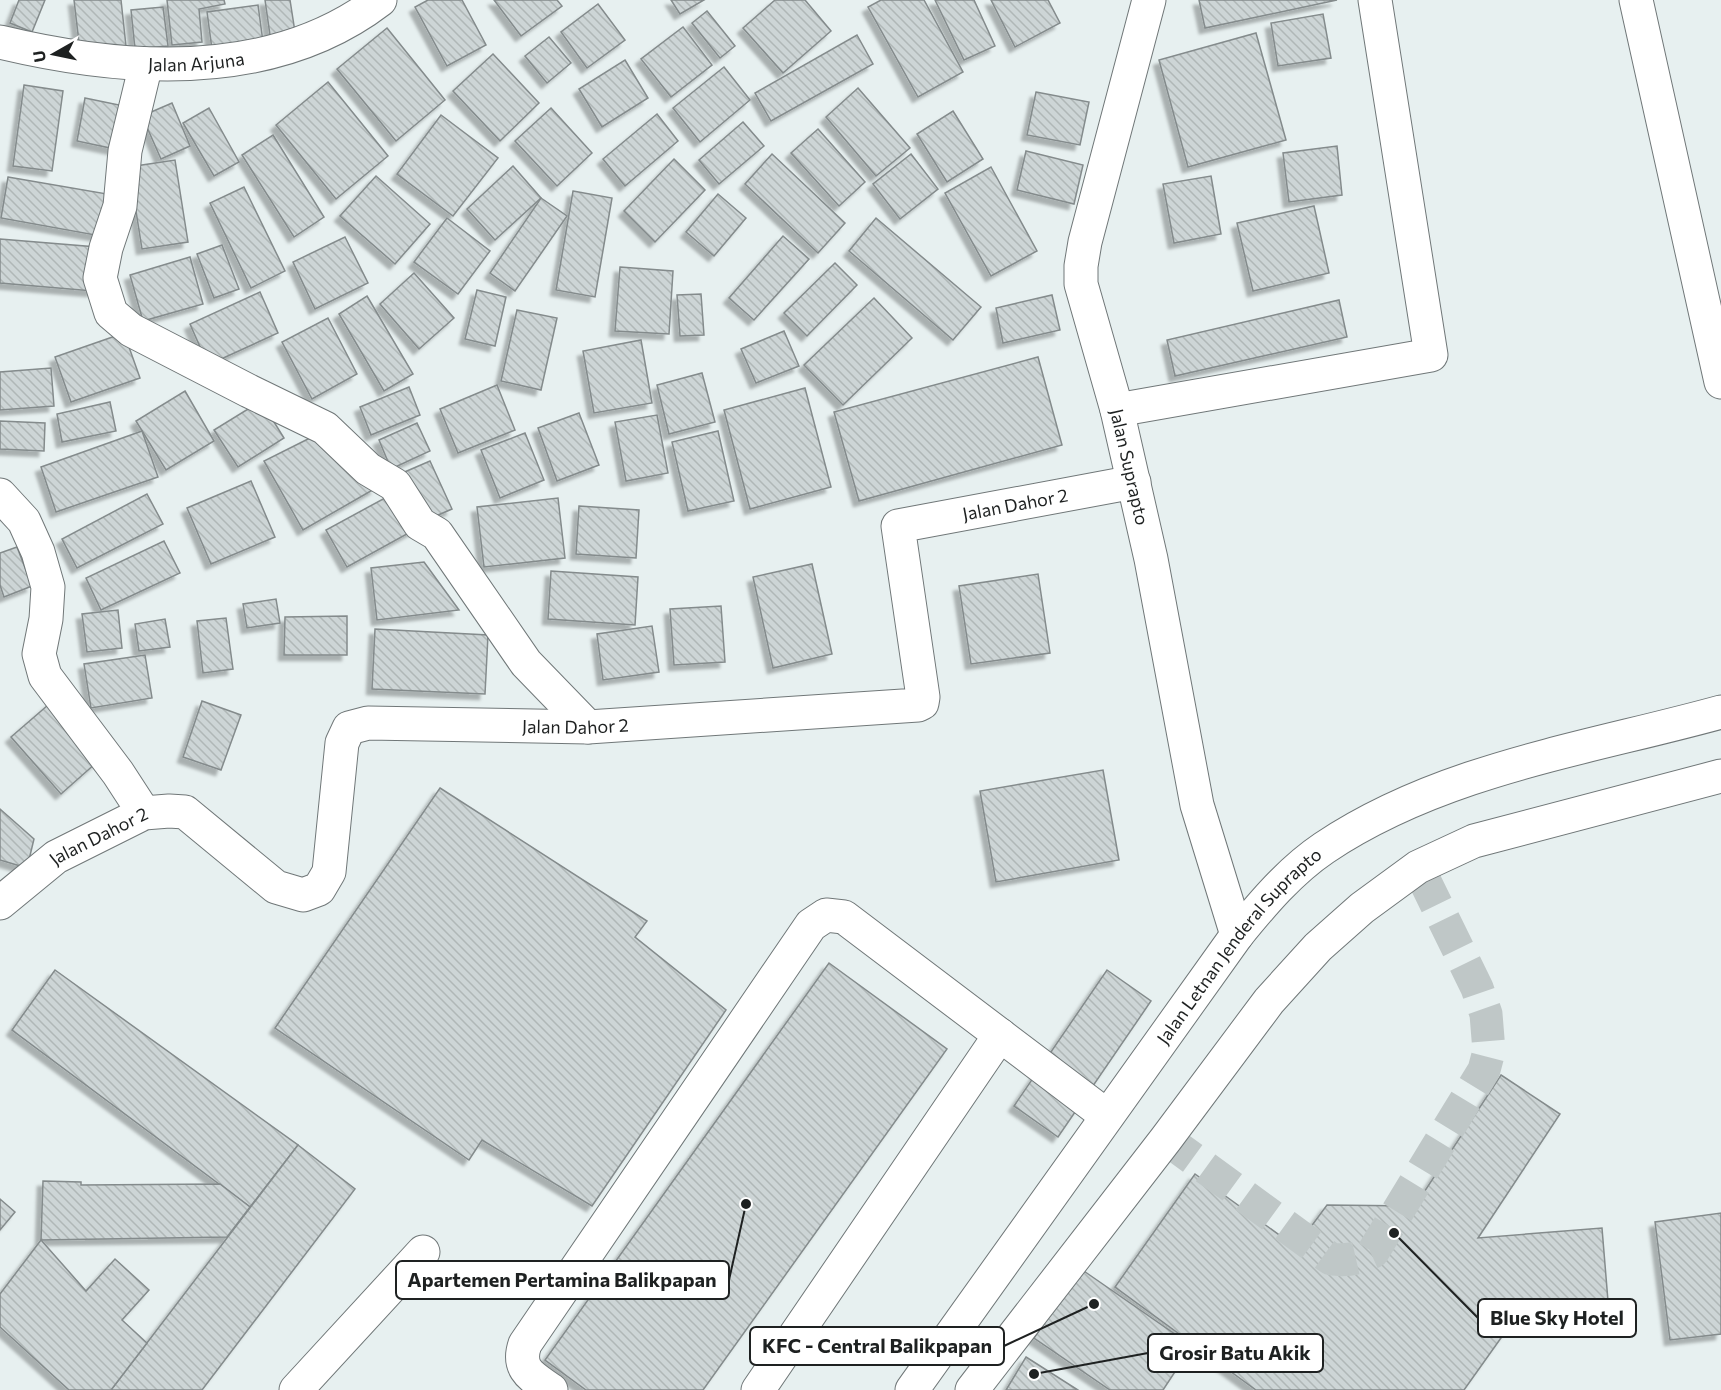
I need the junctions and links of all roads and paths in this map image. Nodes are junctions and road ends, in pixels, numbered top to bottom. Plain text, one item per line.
1 (380, 0) edge
2 (1149, 0) edge
3 (1375, 0) edge
4 (1636, 0) edge
5 (0, 42) edge
6 (146, 64) junction
7 (1713, 307) edge
8 (1721, 382) edge
9 (1117, 410) junction
10 (1134, 482) junction
11 (0, 495) edge
12 (1721, 712) edge
13 (588, 727) junction
14 (1721, 776) edge
15 (144, 813) junction
16 (0, 903) edge
17 (1237, 934) junction
18 (1000, 1035) junction
19 (1107, 1116) junction
20 (423, 1252) dead end
21 (296, 1390) edge
22 (551, 1390) edge
23 (758, 1390) edge
24 (912, 1390) edge
25 (972, 1390) edge

1 - 6 street, Jalan Arjuna
2 - 9 street, Jalan Suprapto
3 - 9 street
4 - 7 street
5 - 6 street, Jalan Arjuna
6 - 13 street
7 - 8 street
9 - 10 street, Jalan Suprapto
10 - 13 street, Jalan Dahor 2
10 - 17 street, Jalan Suprapto
11 - 15 street
12 - 17 street, Jalan Letnan Jenderal Suprapto
13 - 15 street, Jalan Dahor 2
14 - 25 street
15 - 16 street, Jalan Dahor 2
17 - 19 street, Jalan Letnan Jenderal Suprapto
18 - 19 street
18 - 22 street
18 - 23 street
19 - 24 street, Jalan Letnan Jenderal Suprapto
20 - 21 street

